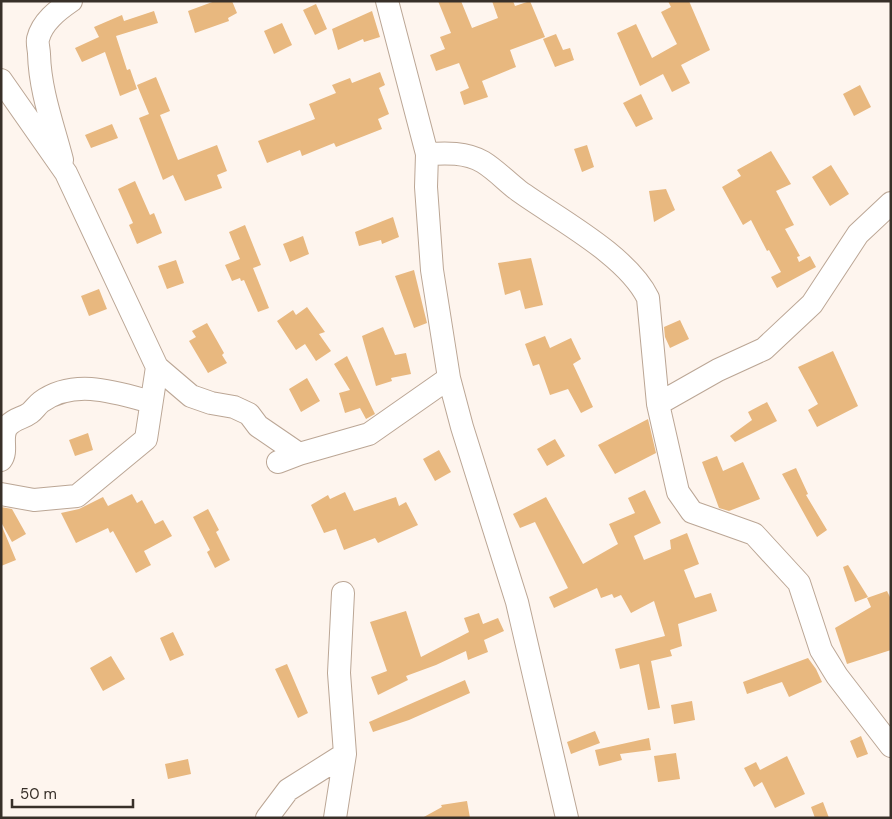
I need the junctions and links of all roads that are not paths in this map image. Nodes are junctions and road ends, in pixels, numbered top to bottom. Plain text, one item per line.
1 (71, 1) edge
2 (387, 1) edge
3 (1, 80) edge
4 (427, 154) junction
5 (66, 174) junction
6 (891, 203) edge
7 (157, 367) junction
8 (449, 378) junction
9 (151, 402) junction
10 (658, 404) junction
11 (1, 460) edge
12 (1, 494) edge
13 (343, 593) dead end
14 (891, 746) edge
15 (344, 754) junction
16 (267, 818) edge
17 (334, 818) edge
18 (566, 818) edge

1 - 5 street
2 - 4 street
3 - 5 street
4 - 8 street
4 - 10 street
5 - 7 street
6 - 10 street
7 - 8 street
7 - 9 street
8 - 18 street
9 - 11 street
9 - 12 street
10 - 14 street
13 - 15 street
15 - 16 street
15 - 17 street

